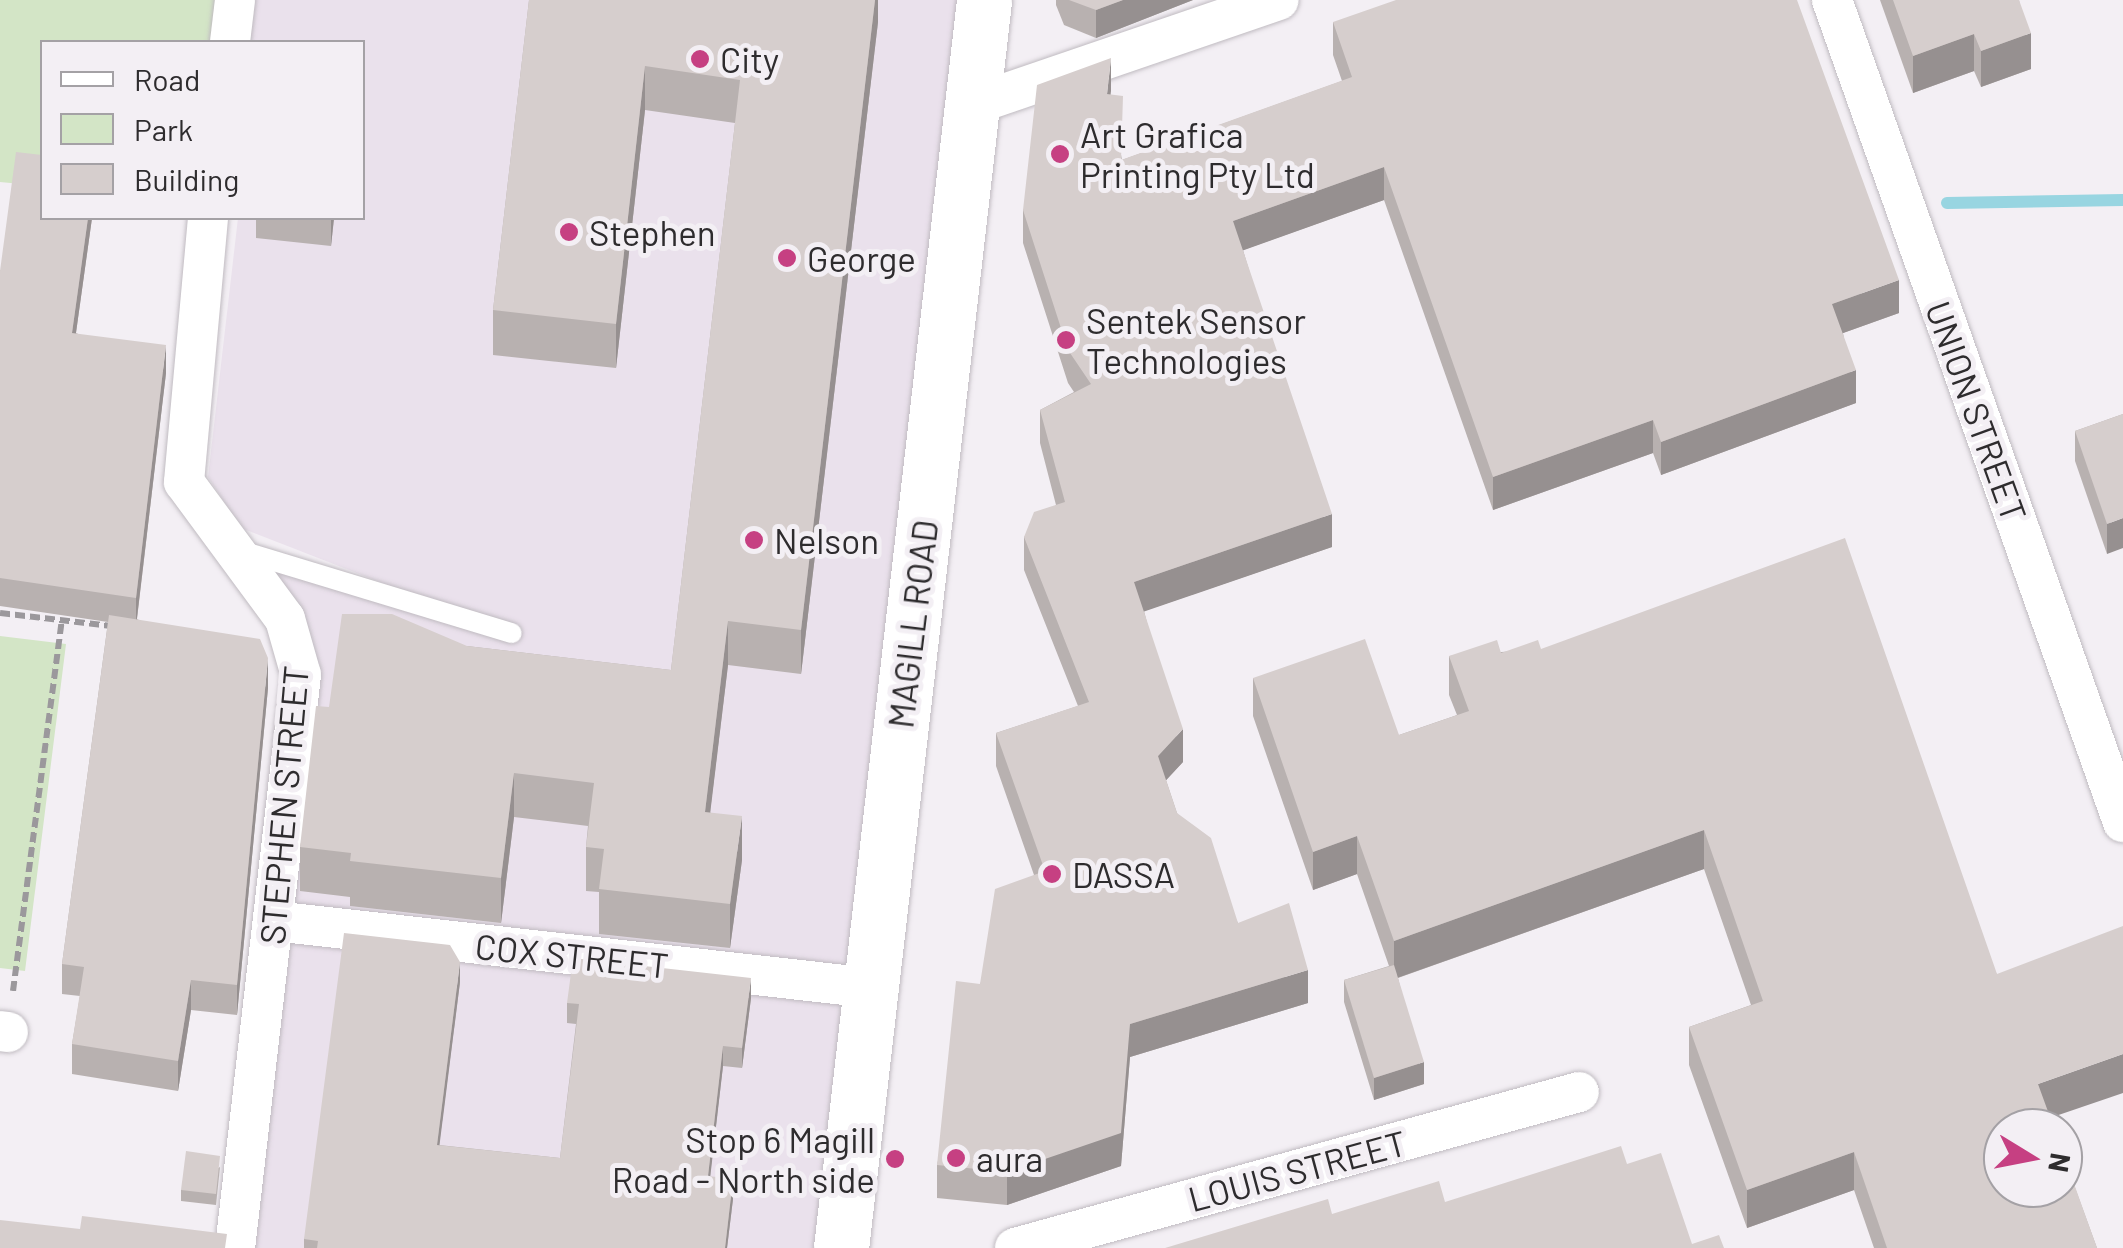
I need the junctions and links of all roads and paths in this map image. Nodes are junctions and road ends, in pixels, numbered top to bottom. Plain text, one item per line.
1 (235, 0) edge
2 (984, 0) edge
3 (1278, 0) edge
4 (1832, 0) edge
5 (230, 40) edge
6 (972, 106) junction
7 (208, 220) edge
8 (232, 548) junction
9 (0, 613) edge
10 (62, 620) junction
11 (120, 628) edge
12 (512, 633) dead end
13 (2123, 822) edge
14 (274, 921) junction
15 (871, 988) junction
16 (4, 1032) edge
17 (1579, 1092) dead end
18 (236, 1248) edge
19 (841, 1248) edge
20 (1015, 1248) edge

1 - 5 street
2 - 6 main road, MAGILL ROAD
3 - 6 street
4 - 13 street, UNION STREET
6 - 15 main road, MAGILL ROAD
7 - 8 street, STEPHEN STREET
8 - 12 lane
8 - 14 street, STEPHEN STREET
9 - 10 path
10 - 11 path
10 - 16 path
14 - 15 street, COX STREET
14 - 18 street, STEPHEN STREET
15 - 19 main road, MAGILL ROAD
17 - 20 street, LOUIS STREET

